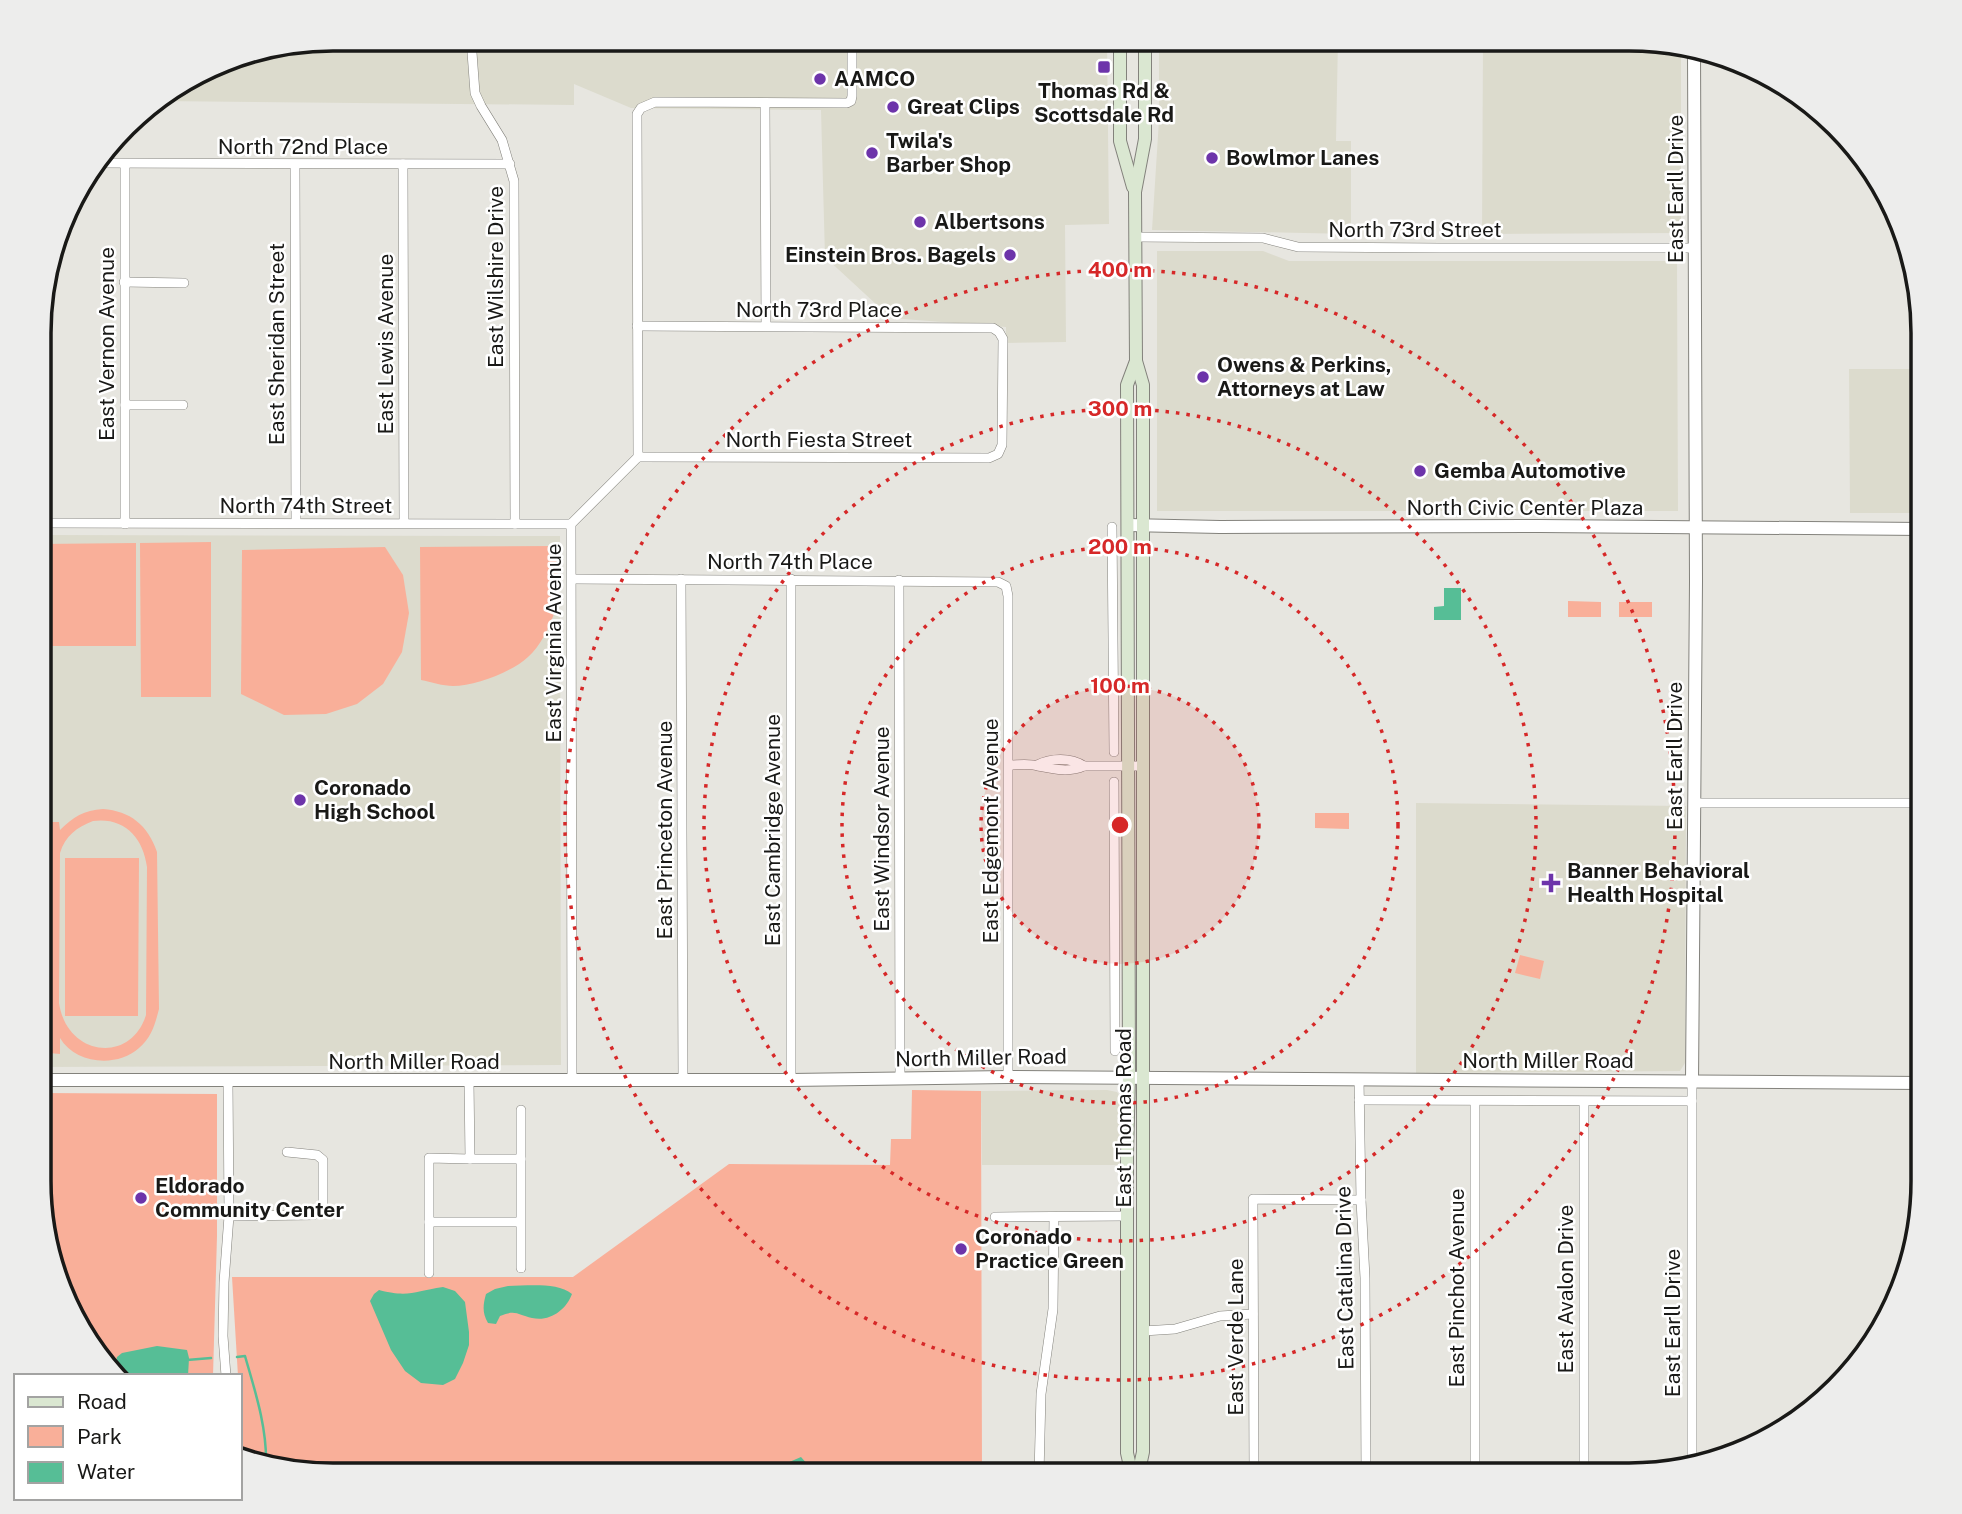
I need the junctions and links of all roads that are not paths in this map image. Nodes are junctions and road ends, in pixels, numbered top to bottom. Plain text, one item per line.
1 (472, 51) edge
2 (852, 51) edge
3 (1120, 51) edge
4 (1145, 51) edge
5 (1694, 58) edge
6 (765, 103) junction
7 (108, 163) edge
8 (125, 163) junction
9 (510, 163) junction
10 (402, 164) junction
11 (295, 165) junction
12 (1135, 192) junction
13 (1135, 237) junction
14 (1695, 248) junction
15 (124, 282) junction
16 (184, 283) dead end
17 (637, 326) junction
18 (766, 326) junction
19 (1136, 361) junction
20 (125, 405) junction
21 (183, 405) dead end
22 (998, 454) joint
23 (638, 457) junction
24 (51, 523) edge
25 (296, 523) junction
26 (404, 523) junction
27 (125, 524) junction
28 (515, 524) junction
29 (571, 524) junction
30 (1128, 525) junction
31 (1143, 526) junction
32 (1112, 527) dead end
33 (1696, 527) junction
34 (1911, 529) edge
35 (572, 579) junction
36 (681, 579) junction
37 (791, 579) junction
38 (899, 580) junction
39 (1006, 586) joint
40 (1128, 597) junction
41 (1113, 598) junction
42 (1120, 726) junction
43 (1142, 726) junction
44 (1114, 752) dead end
45 (1009, 765) junction
46 (1127, 766) junction
47 (1143, 766) junction
48 (1114, 782) dead end
49 (1120, 803) junction
50 (1143, 803) junction
51 (1695, 803) junction
52 (1911, 803) edge
53 (1121, 988) junction
54 (1115, 1051) dead end
55 (1009, 1077) junction
56 (1129, 1077) junction
57 (1143, 1077) junction
58 (900, 1078) junction
59 (1359, 1079) junction
60 (51, 1080) edge
61 (572, 1080) junction
62 (684, 1080) junction
63 (791, 1080) junction
64 (228, 1081) junction
65 (469, 1081) junction
66 (1692, 1082) junction
67 (1911, 1083) edge
68 (1359, 1100) junction
69 (1475, 1101) junction
70 (1692, 1101) junction
71 (1584, 1102) junction
72 (521, 1110) dead end
73 (287, 1152) dead end
74 (470, 1159) junction
75 (521, 1159) junction
76 (1361, 1200) junction
77 (229, 1216) junction
78 (1127, 1216) junction
79 (995, 1217) dead end
80 (1055, 1217) junction
81 (429, 1222) junction
82 (520, 1222) junction
83 (521, 1268) dead end
84 (429, 1273) dead end
85 (1253, 1314) junction
86 (1143, 1331) junction
87 (226, 1374) edge
88 (1692, 1456) edge
89 (1039, 1463) edge
90 (1129, 1463) edge
91 (1141, 1463) edge
92 (1254, 1463) edge
93 (1366, 1463) edge
94 (1475, 1463) edge
95 (1584, 1463) edge

1 - 9 street, East Wilshire Drive
2 - 6 street
3 - 12 main road, East Thomas Road
4 - 12 main road, East Thomas Road
5 - 14 street, East Earll Drive
6 - 17 street
6 - 18 street
7 - 8 street, North 72nd Place
8 - 11 street, North 72nd Place
8 - 15 street, East Vernon Avenue
9 - 10 street, North 72nd Place
9 - 28 street, East Wilshire Drive
10 - 11 street, North 72nd Place
10 - 26 street, East Lewis Avenue
11 - 25 street, East Sheridan Street
12 - 13 main road, East Thomas Road
13 - 14 street, North 73rd Street
13 - 19 main road, East Thomas Road
14 - 33 street, East Earll Drive
15 - 16 street
15 - 20 street, East Vernon Avenue
17 - 18 street, North 73rd Place
17 - 23 street
18 - 22 street, North 73rd Place
19 - 30 main road, East Thomas Road
19 - 31 main road, East Thomas Road
20 - 21 street
20 - 27 street, East Vernon Avenue
22 - 23 street, North Fiesta Street
23 - 29 street, East Virginia Avenue
24 - 27 street, North 74th Street
25 - 26 street, North 74th Street
25 - 27 street, North 74th Street
26 - 28 street, North 74th Street
28 - 29 street, North 74th Street
29 - 35 street, East Virginia Avenue
30 - 31 street, North Civic Center Plaza
30 - 40 main road, East Thomas Road
31 - 33 street, North Civic Center Plaza
31 - 43 main road, East Thomas Road
32 - 41 street, East Thomas Road
33 - 34 street, North Civic Center Plaza
33 - 51 street, East Earll Drive
35 - 36 street, North 74th Place
35 - 61 street, East Virginia Avenue
36 - 37 street, North 74th Place
36 - 62 street, East Princeton Avenue
37 - 38 street, North 74th Place
37 - 63 street, East Cambridge Avenue
38 - 39 street, North 74th Place
38 - 58 street, East Windsor Avenue
39 - 45 street, East Edgemont Avenue
40 - 41 street
40 - 42 main road, East Thomas Road
41 - 42 street, East Thomas Road
42 - 43 street
42 - 44 street, East Thomas Road
42 - 46 main road, East Thomas Road
43 - 47 main road, East Thomas Road
45 - 46 street
45 - 55 street, East Edgemont Avenue
46 - 47 street
46 - 49 main road, East Thomas Road
47 - 50 main road, East Thomas Road
48 - 49 street, East Thomas Road
49 - 50 street
49 - 53 main road, East Thomas Road
50 - 57 main road, East Thomas Road
51 - 52 street
51 - 66 street, East Earll Drive
53 - 54 street, East Thomas Road
53 - 56 main road, East Thomas Road
55 - 56 street, North Miller Road
55 - 58 street, North Miller Road
56 - 57 street, North Miller Road
56 - 78 main road, East Thomas Road
57 - 59 street, North Miller Road
57 - 86 main road, East Thomas Road
58 - 63 street, North Miller Road
59 - 66 street, North Miller Road
59 - 68 street, East Catalina Drive
60 - 64 street, North Miller Road
61 - 62 street, North Miller Road
61 - 65 street, North Miller Road
62 - 63 street, North Miller Road
64 - 65 street, North Miller Road
64 - 77 street
65 - 74 street
66 - 67 street, North Miller Road
66 - 70 street, East Earll Drive
68 - 69 street, North Miller Road
68 - 76 street, East Catalina Drive
69 - 71 street, North Miller Road
69 - 94 street, East Pinchot Avenue
70 - 71 street, North Miller Road
70 - 88 street, East Earll Drive
71 - 95 street, East Avalon Drive
72 - 75 street
73 - 77 street
74 - 75 street
74 - 81 street
75 - 82 street
76 - 85 street, East Verde Lane
76 - 93 street, East Catalina Drive
77 - 87 street
78 - 80 street
78 - 90 main road, East Thomas Road
79 - 80 street
80 - 89 street
81 - 82 street
81 - 84 street
82 - 83 street
85 - 86 street
85 - 92 street, East Verde Lane
86 - 91 main road, East Thomas Road

